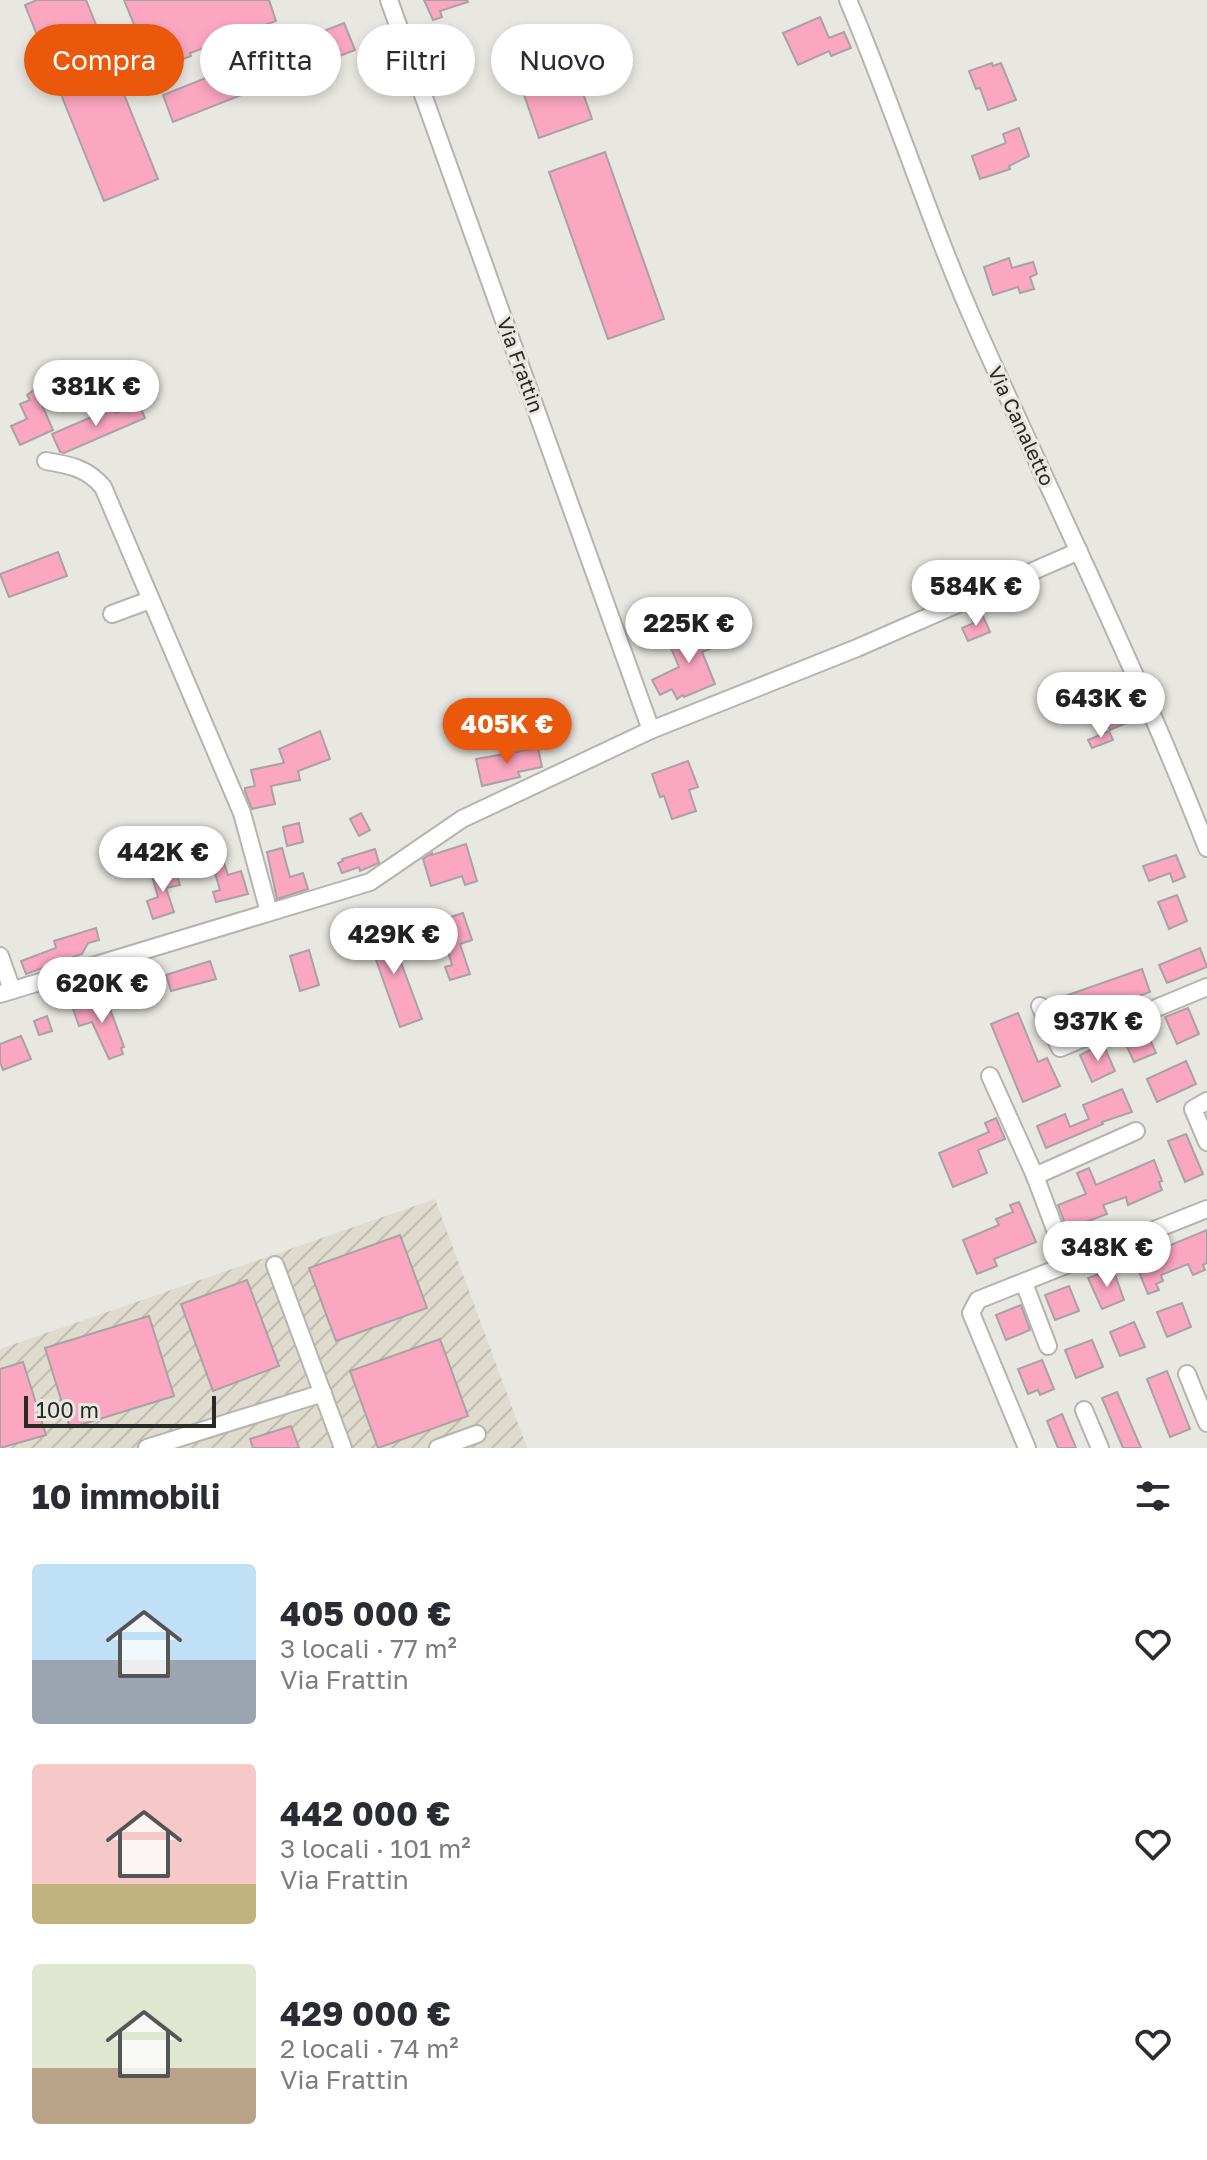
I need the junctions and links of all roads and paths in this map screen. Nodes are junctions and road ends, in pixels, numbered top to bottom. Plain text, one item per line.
1 (389, 0) edge
2 (848, 0) edge
3 (46, 461) dead end
4 (1079, 551) junction
5 (150, 600) junction
6 (112, 614) dead end
7 (651, 730) junction
8 (1207, 848) edge
9 (269, 912) junction
10 (0, 956) edge
11 (1207, 987) edge
12 (6, 992) edge
13 (1040, 1006) dead end
14 (990, 1076) dead end
15 (1207, 1101) edge
16 (1136, 1131) dead end
17 (1207, 1142) edge
18 (1035, 1176) junction
19 (1207, 1209) edge
20 (1068, 1264) junction
21 (275, 1265) dead end
22 (1024, 1283) junction
23 (1048, 1346) dead end
24 (1187, 1374) dead end
25 (323, 1393) junction
26 (1084, 1410) dead end
27 (1207, 1423) edge
28 (477, 1434) dead end
29 (147, 1448) edge
30 (343, 1448) edge
31 (438, 1448) edge
32 (1027, 1448) edge
33 (1100, 1448) edge

1 - 7 street, Via Frattin
2 - 4 street, Via Canaletto
3 - 5 street
4 - 7 street
4 - 8 street, Via Canaletto
5 - 6 street
5 - 9 street
7 - 9 street
9 - 12 street
10 - 12 street
11 - 13 street
14 - 18 street
15 - 17 street
16 - 18 street
18 - 20 street
19 - 20 street
20 - 22 street
21 - 25 street
22 - 23 street
22 - 32 street
24 - 27 street
25 - 29 street
25 - 30 street
26 - 33 street
28 - 31 street

